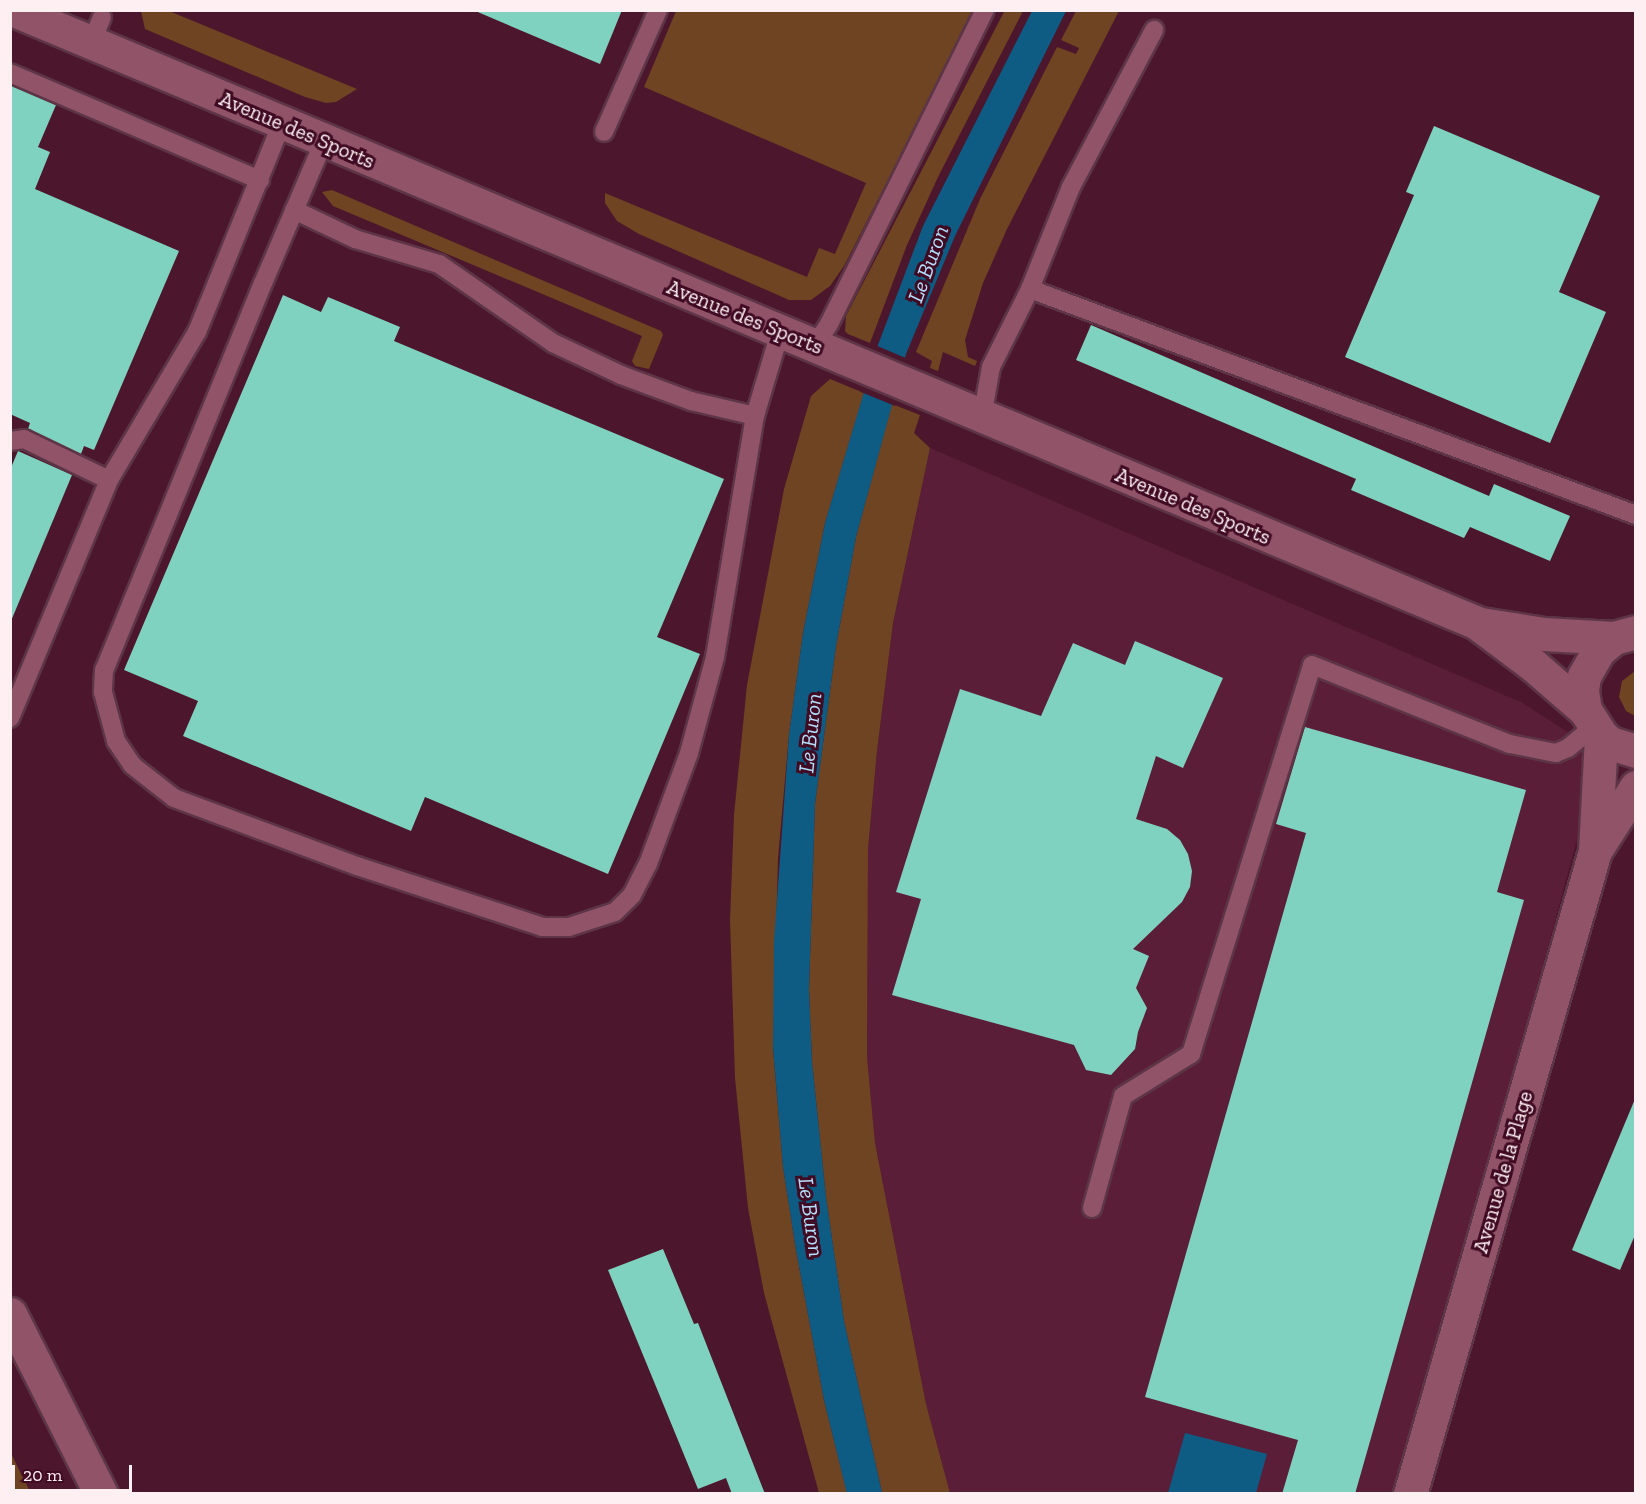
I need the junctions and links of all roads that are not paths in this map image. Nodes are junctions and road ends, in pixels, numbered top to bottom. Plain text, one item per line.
1 (14, 10) edge
2 (658, 10) edge
3 (985, 10) edge
4 (1154, 30) dead end
5 (10, 73) edge
6 (282, 123) junction
7 (604, 132) dead end
8 (324, 141) junction
9 (260, 180) junction
10 (294, 210) junction
11 (1030, 289) junction
12 (780, 332) junction
13 (827, 351) junction
14 (755, 417) junction
15 (982, 417) junction
16 (10, 441) edge
17 (109, 480) junction
18 (1635, 515) edge
19 (1477, 623) junction
20 (1629, 632) edge
21 (10, 718) edge
22 (1593, 724) junction
23 (1635, 751) edge
24 (1635, 787) edge
25 (1595, 851) junction
26 (1092, 1208) dead end
27 (10, 1314) edge
28 (101, 1494) edge
29 (1410, 1494) edge

1 - 6 street, Avenue des Sports
2 - 7 lane
3 - 13 lane
4 - 11 lane
5 - 9 lane
6 - 8 street, Avenue des Sports
6 - 9 lane
8 - 10 lane
8 - 12 street, Avenue des Sports
9 - 17 lane
10 - 14 lane
10 - 14 lane
11 - 15 lane
11 - 18 lane
12 - 13 street, Avenue des Sports
12 - 14 lane
13 - 15 street, Avenue des Sports
15 - 19 street, Avenue des Sports
16 - 17 lane
17 - 21 lane
19 - 20 street, Avenue des Sports
19 - 22 street, Avenue des Sports
20 - 22 street, Avenue de la Plage
22 - 23 street, Avenue des Sports
22 - 25 street, Avenue de la Plage
22 - 26 lane
24 - 25 street, Avenue de la Plage
25 - 29 street, Avenue de la Plage
27 - 28 street

